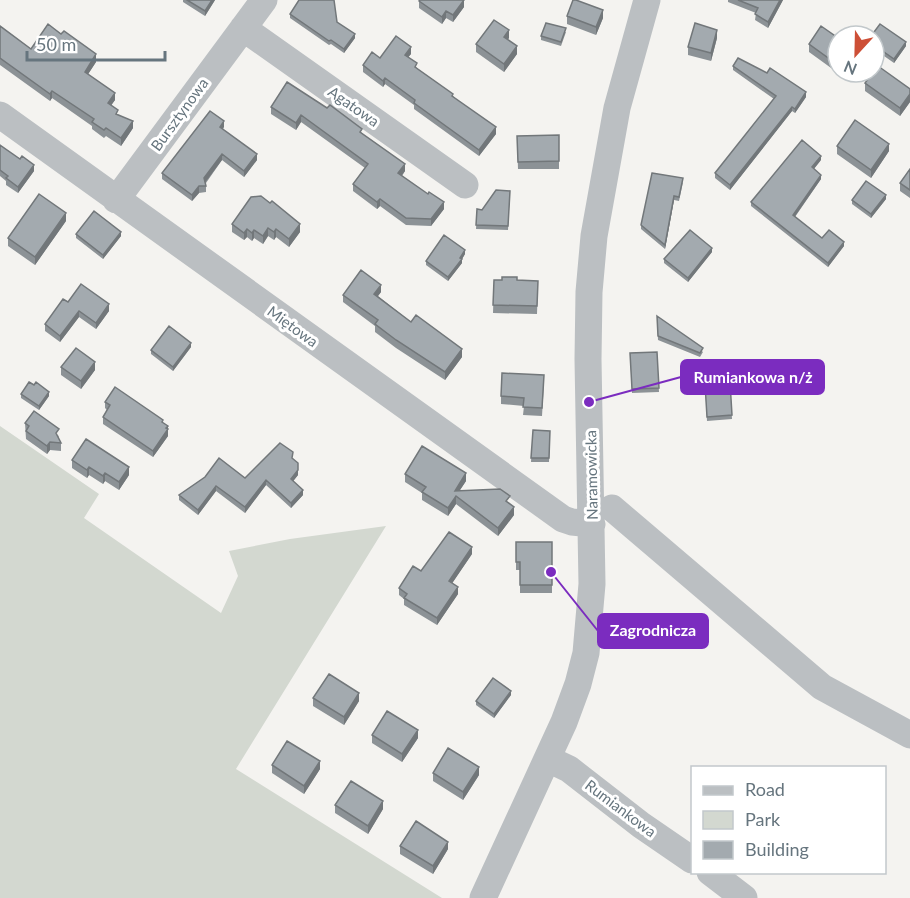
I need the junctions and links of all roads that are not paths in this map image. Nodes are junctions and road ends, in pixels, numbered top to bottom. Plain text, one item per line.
1 (264, 0) edge
2 (647, 0) edge
3 (243, 28) junction
4 (0, 115) edge
5 (465, 185) dead end
6 (116, 200) junction
7 (602, 516) junction
8 (910, 735) edge
9 (548, 759) junction
10 (691, 859) edge
11 (711, 874) edge
12 (483, 898) edge
13 (744, 898) edge

1 - 3 street, Bursztynowa
2 - 7 street, Naramowicka
3 - 5 street, Agatowa
3 - 6 street, Bursztynowa
4 - 6 street, Miętowa
6 - 7 street, Miętowa
7 - 8 street
7 - 9 street, Naramowicka
9 - 10 street, Rumiankowa
9 - 12 street, Naramowicka
11 - 13 street

